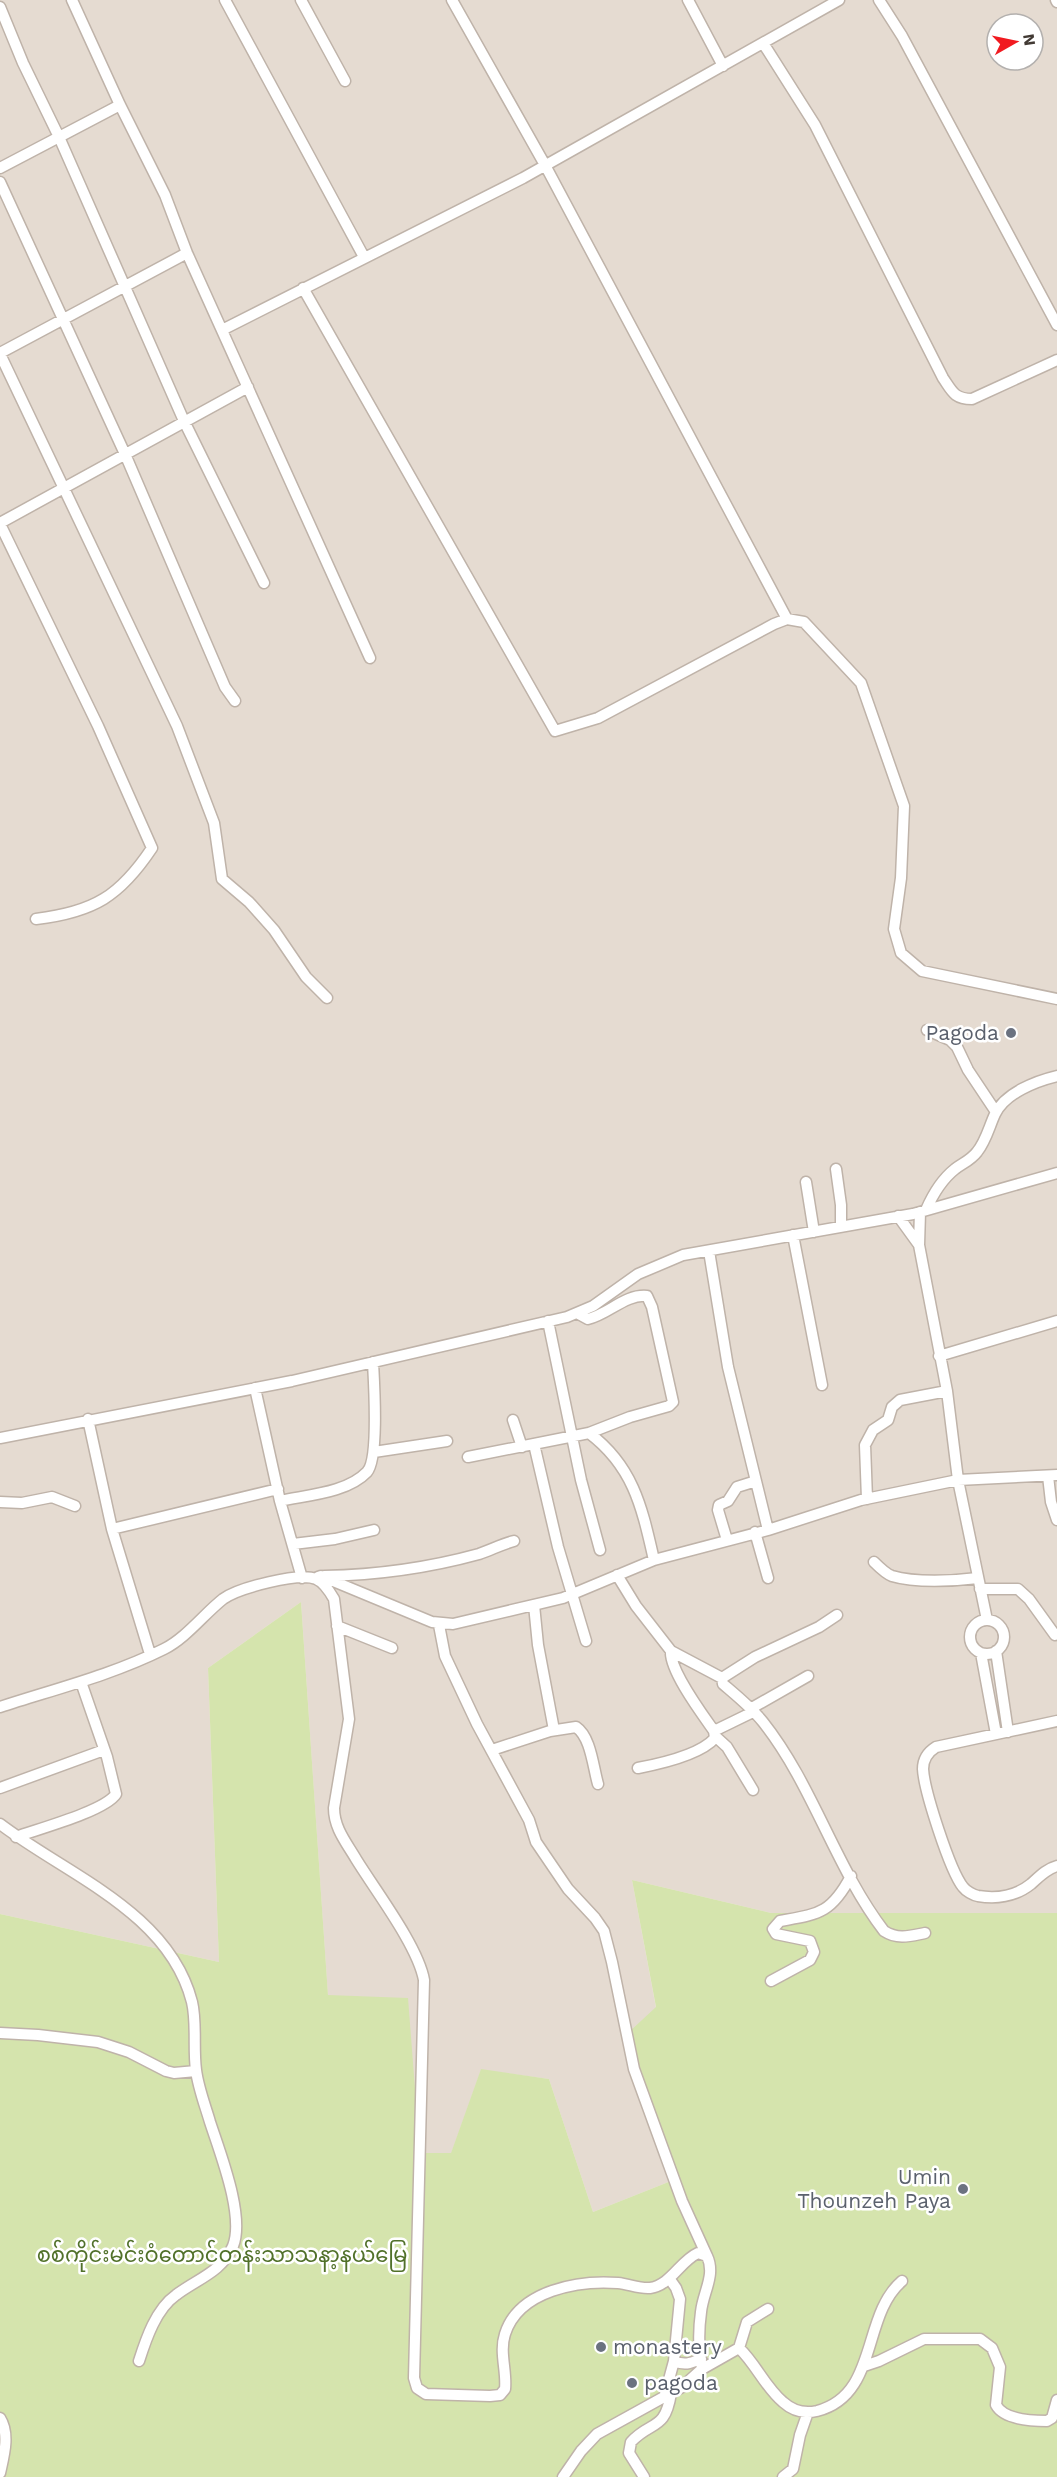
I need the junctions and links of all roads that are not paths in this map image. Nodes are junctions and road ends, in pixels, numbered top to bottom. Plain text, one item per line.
1 (72, 0) edge
2 (225, 0) edge
3 (301, 0) edge
4 (452, 0) edge
5 (688, 0) edge
6 (839, 0) edge
7 (879, 0) edge
8 (0, 7) edge
9 (764, 43) junction
10 (723, 66) junction
11 (345, 81) dead end
12 (120, 105) junction
13 (59, 137) junction
14 (545, 165) junction
15 (0, 168) edge
16 (0, 182) edge
17 (187, 253) junction
18 (364, 257) junction
19 (124, 287) junction
20 (303, 288) junction
21 (64, 318) junction
22 (1057, 325) edge
23 (222, 330) junction
24 (0, 353) edge
25 (1057, 360) edge
26 (248, 387) junction
27 (184, 421) junction
28 (125, 454) junction
29 (63, 488) junction
30 (0, 524) edge
31 (264, 583) dead end
32 (787, 620) junction
33 (370, 658) dead end
34 (235, 701) dead end
35 (36, 919) dead end
36 (327, 998) dead end
37 (1057, 999) edge
38 (927, 1030) dead end
39 (1057, 1076) edge
40 (996, 1112) junction
41 (836, 1169) dead end
42 (1057, 1173) edge
43 (806, 1182) dead end
44 (923, 1211) junction
45 (898, 1216) junction
46 (841, 1227) junction
47 (814, 1232) junction
48 (793, 1235) junction
49 (918, 1245) junction
50 (709, 1251) junction
51 (577, 1313) junction
52 (1057, 1321) edge
53 (548, 1322) junction
54 (939, 1356) junction
55 (373, 1362) junction
56 (822, 1385) dead end
57 (255, 1388) junction
58 (947, 1392) junction
59 (88, 1419) junction
60 (513, 1420) dead end
61 (589, 1433) junction
62 (572, 1437) junction
63 (0, 1438) edge
64 (447, 1441) dead end
65 (534, 1444) junction
66 (522, 1447) junction
67 (374, 1452) junction
68 (468, 1457) dead end
69 (1053, 1475) edge
70 (958, 1480) junction
71 (756, 1481) junction
72 (278, 1489) junction
73 (867, 1499) junction
74 (280, 1501) junction
75 (0, 1502) edge
76 (75, 1506) dead end
77 (1057, 1520) edge
78 (112, 1529) junction
79 (374, 1530) dead end
80 (768, 1530) junction
81 (755, 1532) junction
82 (727, 1540) junction
83 (514, 1541) dead end
84 (292, 1544) junction
85 (600, 1550) dead end
86 (654, 1560) junction
87 (874, 1562) dead end
88 (617, 1575) junction
89 (318, 1577) junction
90 (302, 1578) junction
91 (768, 1578) dead end
92 (979, 1584) junction
93 (571, 1595) junction
94 (534, 1605) junction
95 (837, 1615) dead end
96 (987, 1620) junction
97 (439, 1624) junction
98 (337, 1626) junction
99 (1055, 1635) dead end
100 (586, 1641) dead end
101 (392, 1648) dead end
102 (671, 1651) junction
103 (996, 1652) junction
104 (981, 1653) junction
105 (150, 1654) junction
106 (808, 1676) dead end
107 (722, 1678) junction
108 (81, 1682) junction
109 (0, 1707) edge
110 (752, 1710) junction
111 (1057, 1721) edge
112 (554, 1730) junction
113 (1008, 1732) junction
114 (715, 1734) junction
115 (996, 1734) junction
116 (104, 1750) junction
117 (492, 1750) junction
118 (638, 1768) dead end
119 (598, 1784) dead end
120 (0, 1788) edge
121 (753, 1790) dead end
122 (0, 1824) edge
123 (16, 1837) junction
124 (1057, 1866) edge
125 (850, 1876) junction
126 (925, 1934) dead end
127 (771, 1981) dead end
128 (0, 2034) edge
129 (196, 2071) junction
130 (707, 2256) junction
131 (669, 2278) junction
132 (902, 2281) dead end
133 (768, 2309) dead end
134 (739, 2348) junction
135 (139, 2361) dead end
136 (674, 2361) junction
137 (701, 2364) junction
138 (864, 2366) junction
139 (668, 2395) junction
140 (1057, 2400) edge
141 (808, 2412) junction
142 (0, 2418) edge
143 (0, 2473) edge
144 (563, 2477) edge
145 (644, 2477) edge
146 (783, 2477) edge

1 - 12 street
2 - 18 street
3 - 11 street
4 - 14 street
5 - 10 street
6 - 9 street
7 - 22 street
8 - 13 street
9 - 10 street
9 - 25 street
10 - 14 street
12 - 13 street
12 - 17 street
13 - 15 street
13 - 19 street
14 - 18 street
14 - 32 street
16 - 21 street
17 - 19 street
17 - 23 street
18 - 20 street
19 - 21 street
19 - 27 street
20 - 23 street
20 - 32 street
21 - 24 street
21 - 28 street
23 - 26 street
24 - 29 street
26 - 27 street
26 - 33 street
27 - 28 street
27 - 31 street
28 - 29 street
28 - 34 street
29 - 30 street
29 - 36 street
30 - 35 street
32 - 37 street
38 - 40 street
39 - 40 street
40 - 44 street
41 - 46 street
42 - 44 street
43 - 47 street
44 - 45 street
44 - 49 street
45 - 46 street
45 - 49 street
46 - 47 street
47 - 48 street
48 - 50 street
48 - 56 street
49 - 54 street
50 - 51 street
50 - 71 street
51 - 53 street
51 - 61 street
52 - 54 street
53 - 55 street
53 - 62 street
54 - 58 street
55 - 57 street
55 - 67 street
57 - 59 street
57 - 72 street
58 - 70 street
58 - 73 street
59 - 63 street
59 - 78 street
60 - 66 street
61 - 62 street
61 - 86 street
62 - 65 street
62 - 85 street
64 - 67 street
65 - 66 street
65 - 93 street
66 - 68 street
67 - 74 street
69 - 70 street
69 - 77 street
70 - 73 street
70 - 92 street
71 - 80 street
71 - 82 street
72 - 74 street
72 - 78 street
73 - 80 street
74 - 84 street
75 - 76 street
78 - 105 street
79 - 84 street
80 - 81 street
81 - 82 street
81 - 91 street
82 - 86 street
83 - 89 street
84 - 90 street
86 - 88 street
87 - 92 street
88 - 93 street
88 - 102 street
89 - 90 street
89 - 97 street
89 - 98 street
90 - 105 street
92 - 96 street
92 - 99 street
93 - 94 street
93 - 100 street
94 - 97 street
94 - 112 street
95 - 107 street
96 - 103 street
96 - 104 street
97 - 117 street
98 - 101 street
98 - 131 street
102 - 107 street
102 - 114 street
103 - 104 street
103 - 113 street
104 - 115 street
105 - 108 street
106 - 110 street
107 - 110 street
108 - 109 street
108 - 116 street
110 - 114 street
110 - 125 street
111 - 113 street
112 - 117 street
112 - 119 street
113 - 115 street
114 - 118 street
114 - 121 street
115 - 124 street
116 - 120 street
116 - 123 street
117 - 130 street
122 - 123 street
123 - 129 street
125 - 126 street
125 - 127 street
128 - 129 street
129 - 135 street
130 - 131 street
130 - 137 street
131 - 136 street
132 - 138 street
133 - 134 street
134 - 137 street
134 - 141 street
136 - 137 street
136 - 139 street
137 - 139 street
138 - 140 street
138 - 141 street
139 - 144 street
139 - 145 street
141 - 146 street
142 - 143 street

